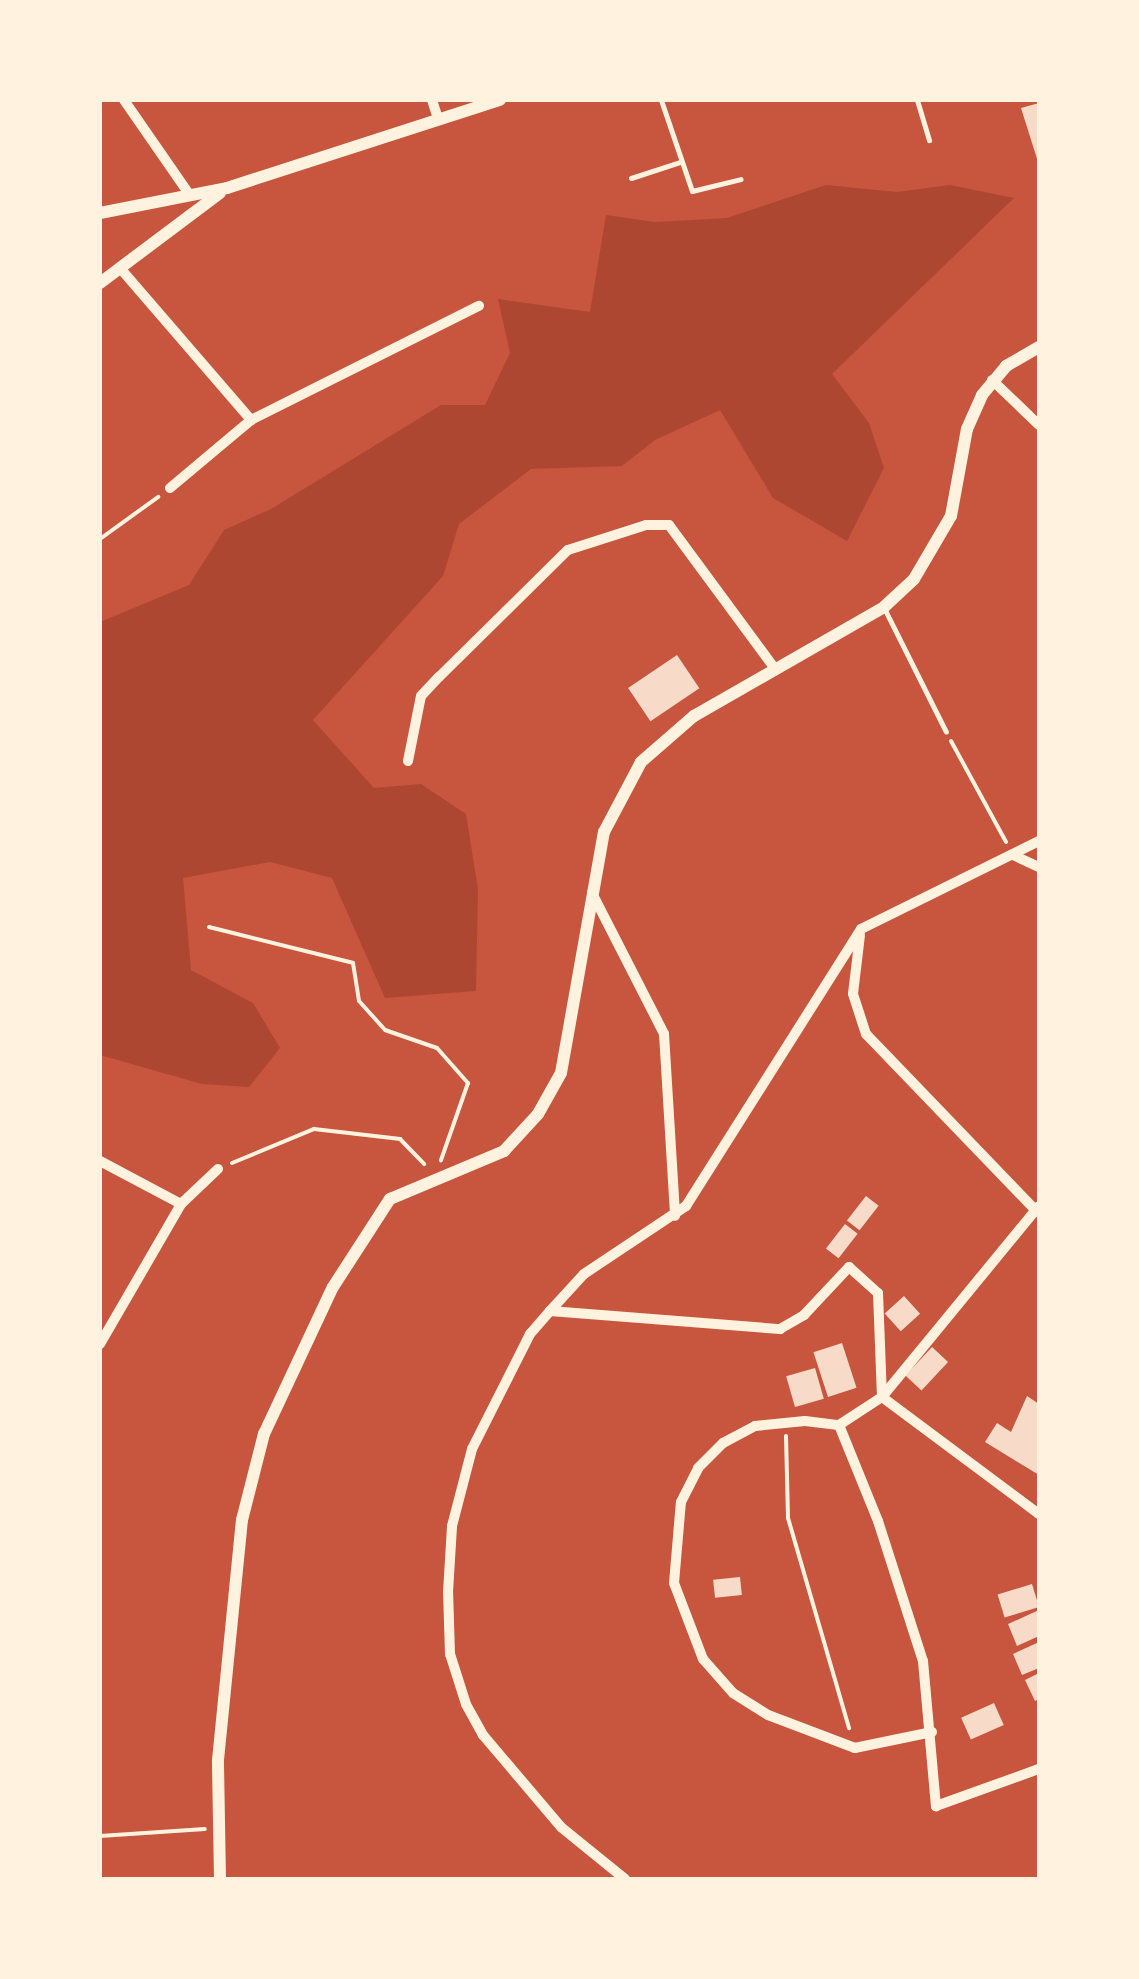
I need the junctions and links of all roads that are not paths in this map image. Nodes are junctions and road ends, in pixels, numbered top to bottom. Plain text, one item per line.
1 (124, 100) edge
2 (432, 100) edge
3 (500, 100) edge
4 (660, 100) edge
5 (917, 100) edge
6 (438, 118) junction
7 (929, 140) dead end
8 (682, 162) junction
9 (631, 178) dead end
10 (741, 179) dead end
11 (227, 188) junction
12 (188, 194) junction
13 (100, 213) edge
14 (120, 268) junction
15 (100, 283) edge
16 (479, 306) dead end
17 (1039, 347) edge
18 (992, 380) junction
19 (251, 420) junction
20 (1039, 425) edge
21 (170, 488) road end
22 (884, 607) junction
23 (773, 666) junction
24 (946, 732) road end
25 (408, 760) dead end
26 (1039, 840) edge
27 (1013, 855) junction
28 (1039, 867) edge
29 (591, 892) junction
30 (861, 929) junction
31 (100, 1161) edge
32 (218, 1169) road end
33 (182, 1204) junction
34 (1037, 1210) edge
35 (675, 1216) junction
36 (550, 1312) junction
37 (100, 1344) edge
38 (882, 1398) junction
39 (839, 1425) junction
40 (1039, 1514) edge
41 (932, 1732) junction
42 (1039, 1769) edge
43 (220, 1879) edge
44 (625, 1879) edge

1 - 12 street
2 - 6 street
3 - 6 street
4 - 8 lane
5 - 7 lane
6 - 11 street
8 - 9 lane
8 - 10 lane
11 - 12 street
11 - 14 street
12 - 13 street
14 - 15 street
14 - 19 street
16 - 19 street
17 - 18 street
18 - 20 street
18 - 22 street
19 - 21 street
22 - 23 street
22 - 24 lane
23 - 25 street
23 - 29 street
26 - 27 street
27 - 28 street
27 - 30 street
29 - 35 street
29 - 43 street
30 - 34 street
30 - 35 street
31 - 33 street
32 - 33 street
33 - 37 street
34 - 38 street
35 - 36 street
36 - 38 street
36 - 44 street
38 - 39 street
38 - 40 street
39 - 41 street
39 - 41 street
41 - 42 street

